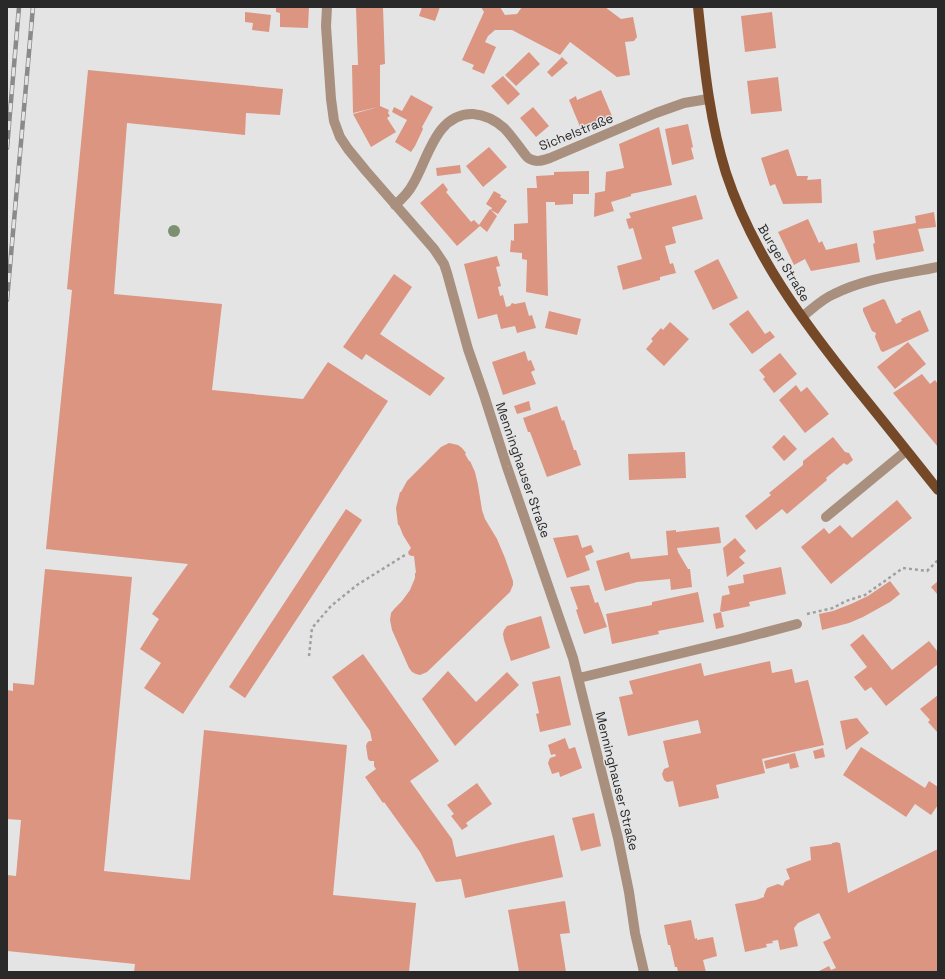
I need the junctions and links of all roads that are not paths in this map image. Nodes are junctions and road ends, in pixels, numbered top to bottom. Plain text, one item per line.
1 (327, 7) edge
2 (698, 7) edge
3 (708, 99) junction
4 (395, 205) junction
5 (938, 267) edge
6 (802, 317) junction
7 (906, 451) junction
8 (938, 490) edge
9 (826, 517) dead end
10 (797, 624) road end
11 (579, 678) junction
12 (644, 972) edge

1 - 4 street, Menninghauser Straße
2 - 3 main road, Burger Straße
3 - 4 street, Sichelstraße
3 - 6 main road, Burger Straße
4 - 11 street, Menninghauser Straße
5 - 6 street
6 - 7 main road, Burger Straße
7 - 8 main road, Burger Straße
7 - 9 street
10 - 11 street
11 - 12 street, Menninghauser Straße

